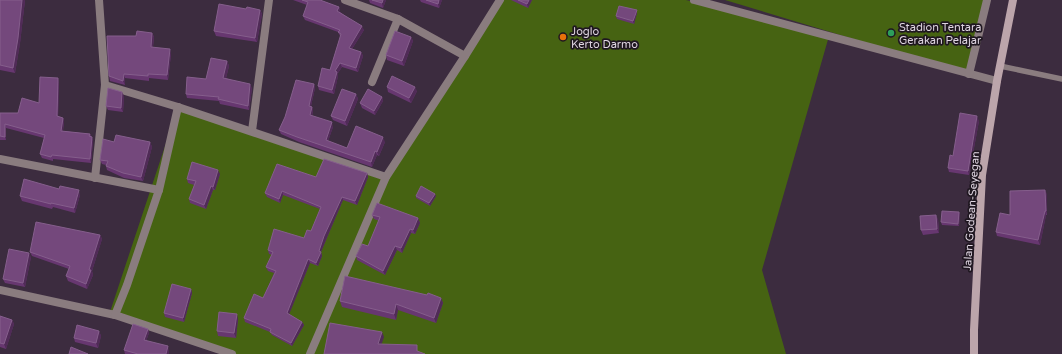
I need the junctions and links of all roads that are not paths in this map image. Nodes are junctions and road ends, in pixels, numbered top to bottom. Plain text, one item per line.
1 (99, 0) edge
2 (269, 0) edge
3 (345, 0) edge
4 (500, 0) edge
5 (694, 0) edge
6 (987, 0) edge
7 (1013, 0) edge
8 (398, 19) junction
9 (465, 56) junction
10 (1000, 66) junction
11 (969, 74) junction
12 (1062, 79) edge
13 (997, 81) junction
14 (372, 82) dead end
15 (105, 86) junction
16 (178, 107) junction
17 (252, 131) junction
18 (0, 159) edge
19 (386, 177) junction
20 (95, 178) junction
21 (159, 190) junction
22 (0, 290) edge
23 (114, 315) junction
24 (232, 354) edge
25 (310, 354) edge
26 (974, 354) edge

1 - 15 street
2 - 17 street
3 - 8 street
4 - 9 street
5 - 11 street
6 - 11 street
7 - 10 main road, Jalan Godean-Seyegan
8 - 9 street
8 - 14 street
9 - 19 street
10 - 12 lane
10 - 13 main road, Jalan Godean-Seyegan
11 - 13 street
13 - 26 main road, Jalan Godean-Seyegan
15 - 16 street
15 - 20 street
16 - 17 street
16 - 21 street
17 - 19 street
18 - 20 street
19 - 25 street
20 - 21 street
21 - 23 street
22 - 23 street
23 - 24 street

